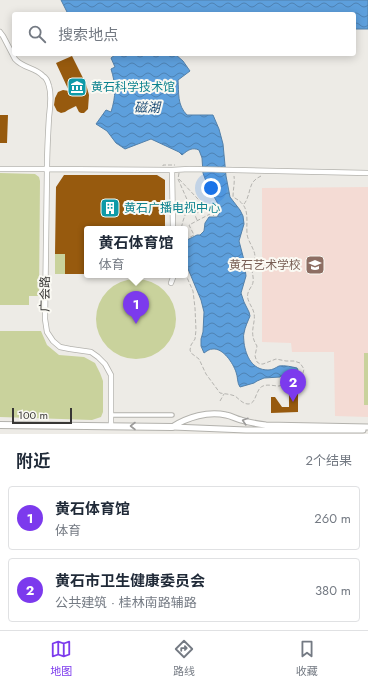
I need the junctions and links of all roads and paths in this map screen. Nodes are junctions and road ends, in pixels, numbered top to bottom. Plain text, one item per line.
1 (0, 32) edge
2 (12, 54) edge
3 (13, 56) edge
4 (0, 169) edge
5 (46, 169) junction
6 (172, 170) junction
7 (368, 172) edge
8 (179, 175) dead end
9 (234, 176) dead end
10 (261, 176) dead end
11 (178, 179) junction
12 (202, 203) junction
13 (189, 204) junction
14 (244, 204) junction
15 (192, 208) junction
16 (206, 208) junction
17 (194, 214) junction
18 (211, 214) junction
19 (214, 216) dead end
20 (197, 220) junction
21 (173, 226) edge
22 (182, 226) edge
23 (188, 238) edge
24 (173, 278) edge
25 (188, 278) edge
26 (171, 283) dead end
27 (224, 394) junction
28 (220, 401) dead end
29 (111, 415) junction
30 (172, 415) dead end
31 (0, 425) edge
32 (111, 426) junction
33 (172, 427) junction
34 (368, 427) edge
35 (368, 430) edge

1 - 2 street, 广会路
3 - 5 street, 广会路
4 - 5 street
5 - 6 street
5 - 29 street, 广会路
6 - 7 street
6 - 21 street
8 - 11 path
9 - 14 path
10 - 14 path
11 - 12 path
11 - 13 path
12 - 15 path
12 - 16 path
13 - 15 path
13 - 22 path
14 - 27 path
15 - 17 path
16 - 17 path
16 - 18 path
17 - 20 path
18 - 19 path
18 - 20 path
20 - 23 path
24 - 26 street
25 - 27 path
27 - 28 path
29 - 30 street
29 - 32 street, 广会路
31 - 32 main road
33 -> 32 main road
34 -> 33 main road
33 - 35 main road

